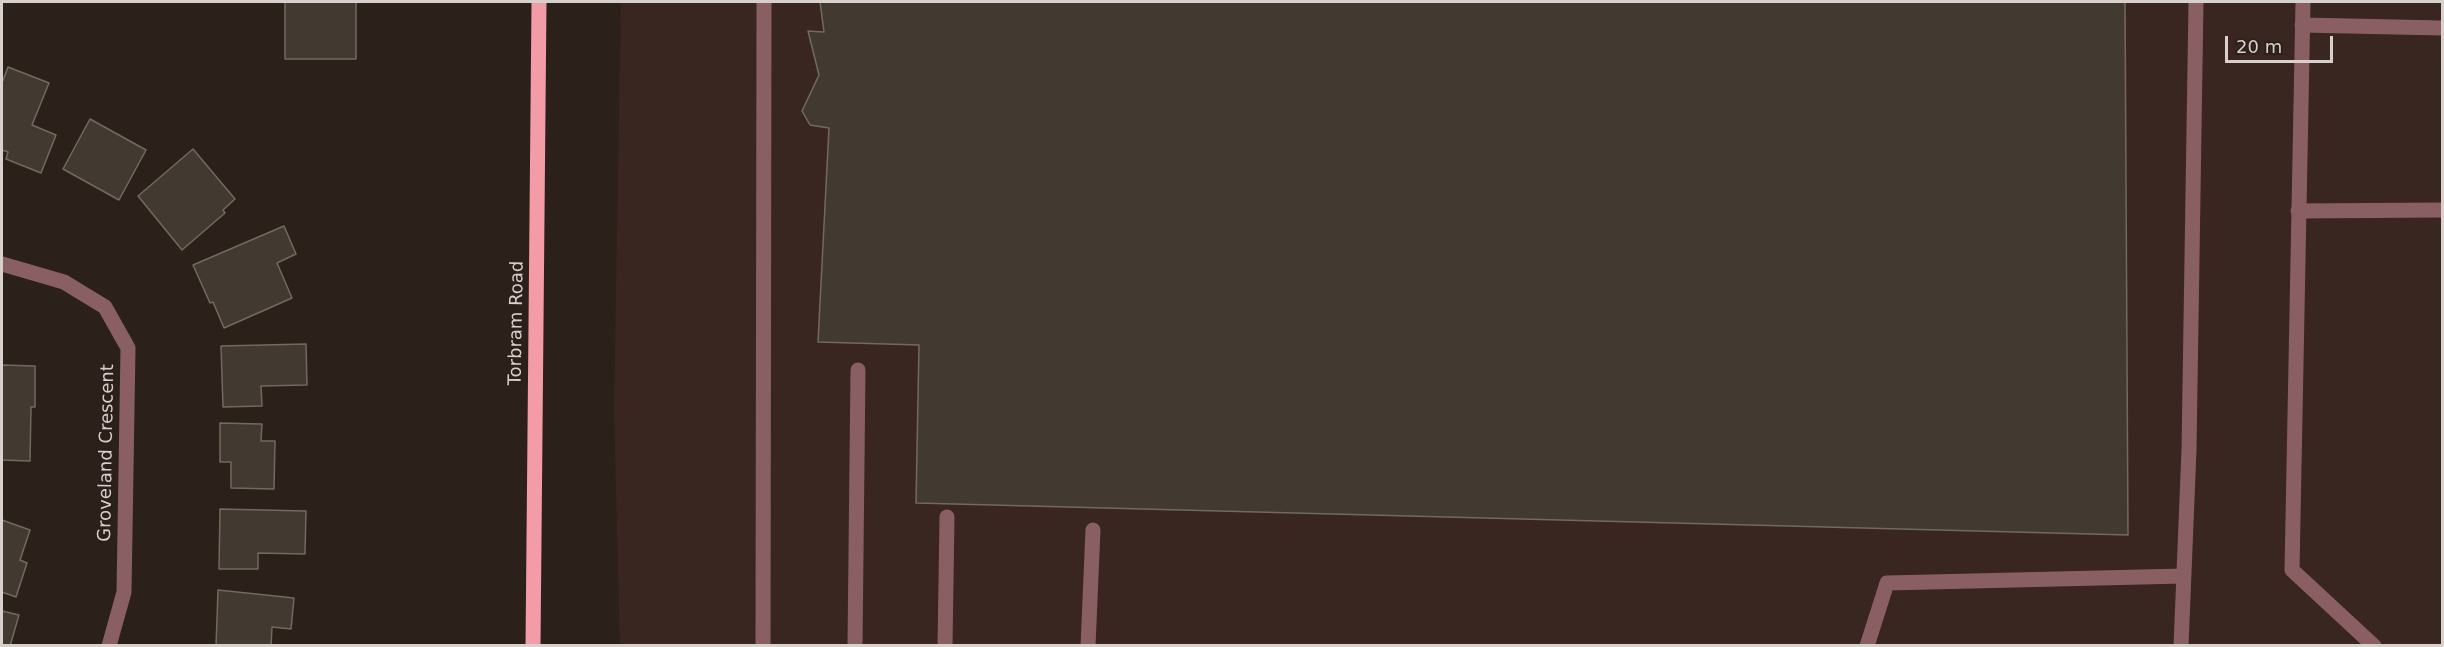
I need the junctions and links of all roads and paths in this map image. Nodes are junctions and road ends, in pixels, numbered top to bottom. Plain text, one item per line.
1 (539, 2) edge
2 (764, 2) edge
3 (2196, 2) edge
4 (2303, 2) edge
5 (2302, 25) junction
6 (2442, 28) edge
7 (2442, 210) edge
8 (2298, 211) junction
9 (2, 264) edge
10 (858, 370) dead end
11 (947, 517) dead end
12 (1093, 530) dead end
13 (2184, 576) junction
14 (109, 645) edge
15 (533, 645) edge
16 (764, 645) edge
17 (855, 645) edge
18 (945, 645) edge
19 (1088, 645) edge
20 (1867, 645) edge
21 (2181, 645) edge
22 (2374, 645) edge

1 - 15 main road, Torbram Road
2 - 16 street
3 - 13 street
4 - 5 street
5 - 6 street
5 - 8 street
7 - 8 street
8 - 22 street
9 - 14 street, Groveland Crescent
10 - 17 street
11 - 18 street
12 - 19 street
13 - 20 street
13 - 21 street

